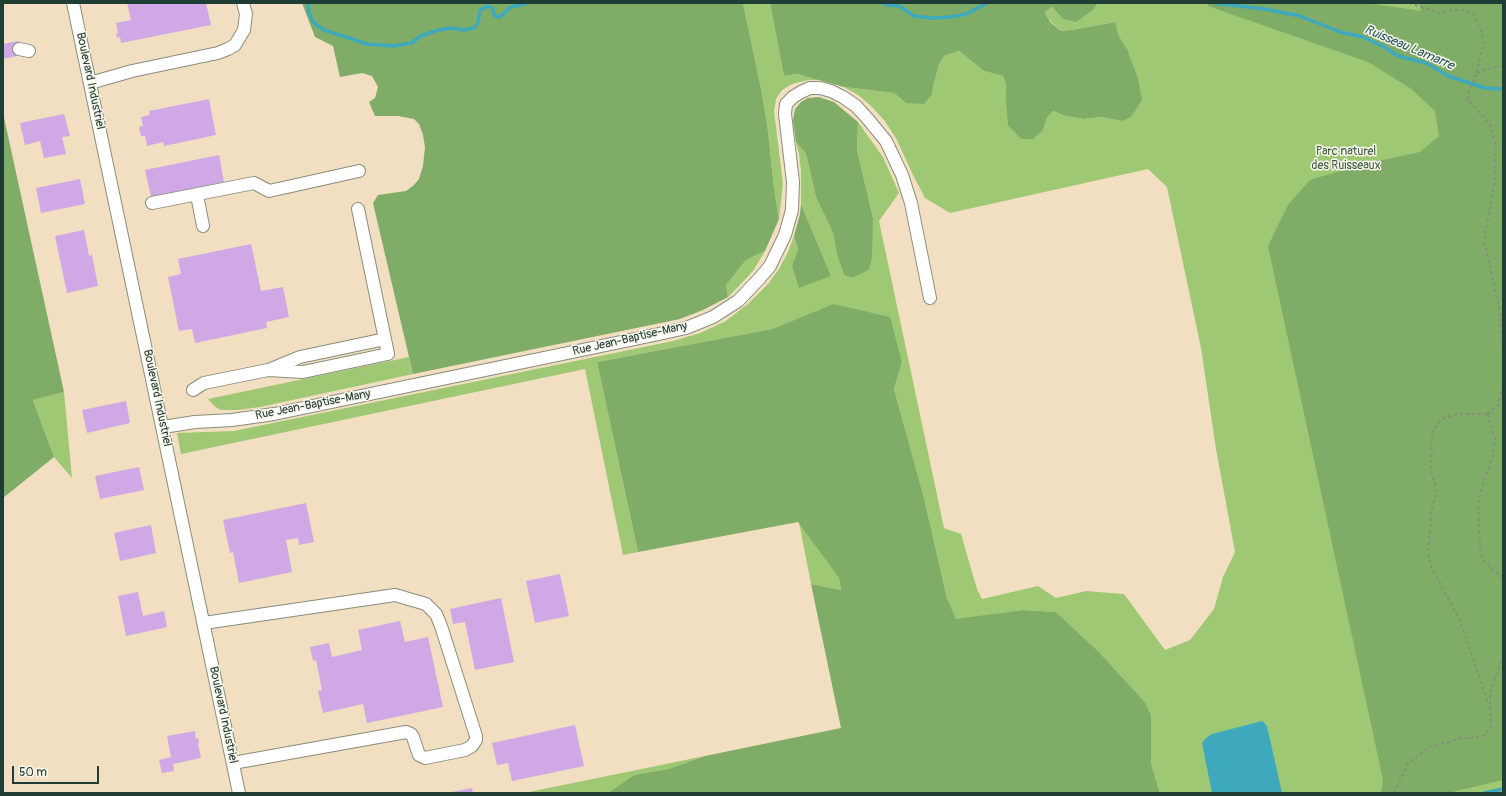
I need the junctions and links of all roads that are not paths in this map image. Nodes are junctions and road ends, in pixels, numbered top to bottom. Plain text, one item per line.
1 (74, 3) edge
2 (243, 3) edge
3 (90, 83) junction
4 (359, 171) dead end
5 (197, 195) junction
6 (152, 203) dead end
7 (358, 209) dead end
8 (204, 226) dead end
9 (930, 298) dead end
10 (193, 390) dead end
11 (163, 427) junction
12 (204, 623) junction
13 (233, 763) junction
14 (239, 793) edge

1 - 3 street, Boulevard Industriel
2 - 3 street
3 - 11 street, Boulevard Industriel
4 - 5 street
5 - 6 street
5 - 8 street
7 - 10 street
9 - 11 street, Rue Jean-Baptise-Many
11 - 12 street, Boulevard Industriel
12 - 13 street, Boulevard Industriel
12 - 13 street
13 - 14 street, Boulevard Industriel

